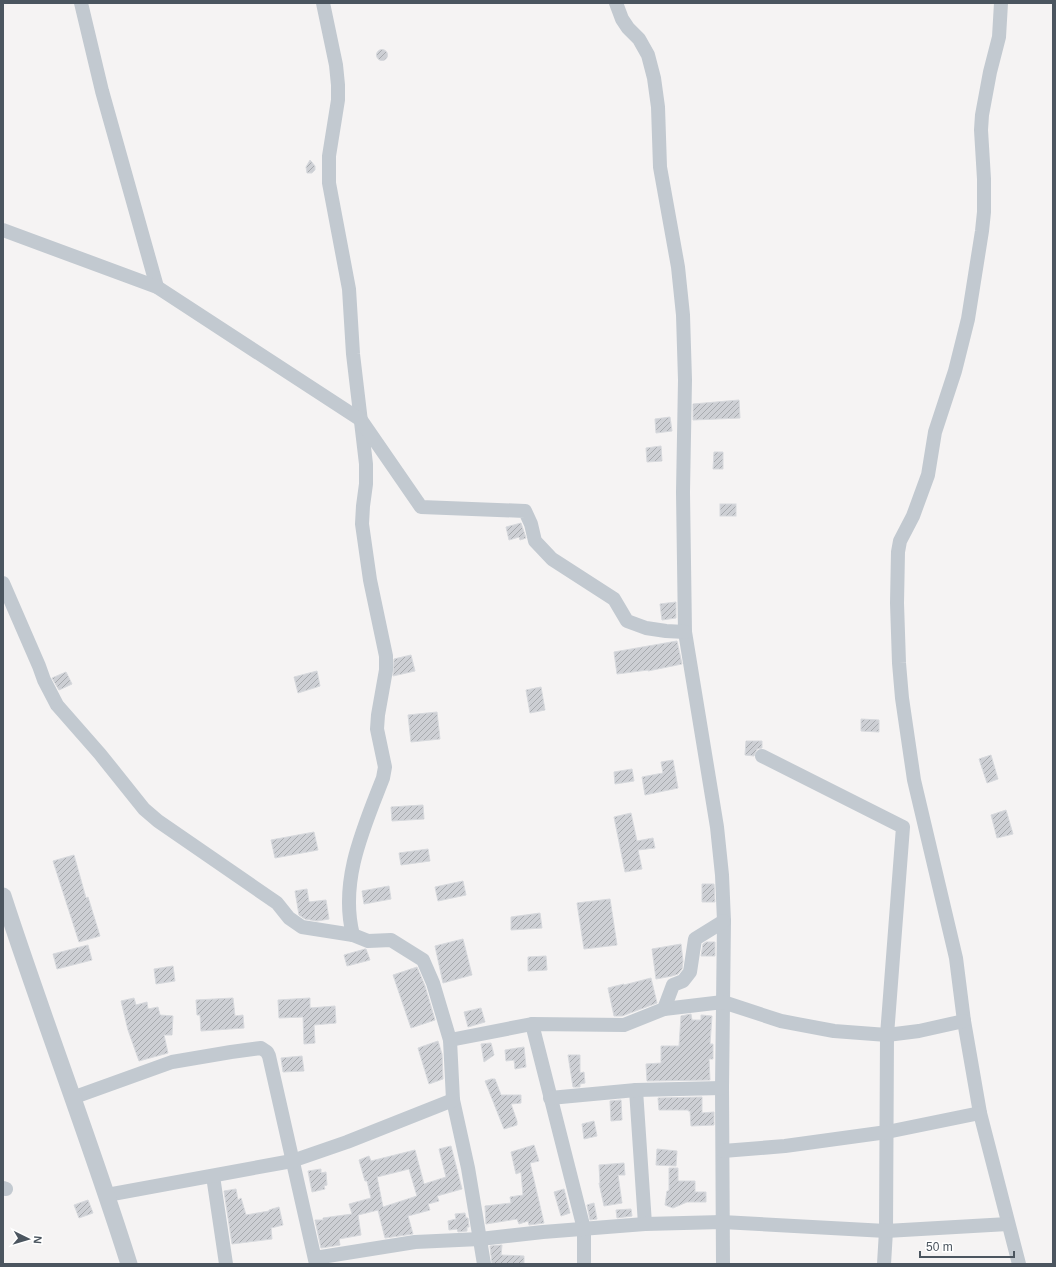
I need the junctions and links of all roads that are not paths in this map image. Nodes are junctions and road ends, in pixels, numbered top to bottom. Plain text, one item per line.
1 (81, 3) edge
2 (323, 3) edge
3 (616, 3) edge
4 (1001, 3) edge
5 (3, 230) edge
6 (158, 287) junction
7 (361, 420) junction
8 (3, 583) edge
9 (685, 632) junction
10 (762, 756) dead end
11 (3, 896) edge
12 (724, 921) junction
13 (353, 935) junction
14 (723, 1002) junction
15 (664, 1009) junction
16 (964, 1022) junction
17 (532, 1024) junction
18 (887, 1035) junction
19 (450, 1040) junction
20 (722, 1088) junction
21 (636, 1090) junction
22 (72, 1098) junction
23 (550, 1098) junction
24 (452, 1100) junction
25 (980, 1113) junction
26 (887, 1132) junction
27 (723, 1151) junction
28 (292, 1161) junction
29 (213, 1176) junction
30 (107, 1195) junction
31 (722, 1222) junction
32 (645, 1224) junction
33 (1008, 1224) junction
34 (584, 1229) junction
35 (886, 1231) junction
36 (480, 1239) junction
37 (315, 1261) edge
38 (129, 1264) edge
39 (226, 1264) edge
40 (484, 1264) edge
41 (584, 1264) edge
42 (723, 1264) edge
43 (884, 1264) edge
44 (1019, 1264) edge

1 - 6 street
2 - 7 street
3 - 9 street
4 - 16 street
5 - 6 street
6 - 7 street
7 - 9 street
7 - 13 street
8 - 13 street
9 - 12 street
10 - 18 street
11 - 22 street
12 - 14 street
12 - 15 street
13 - 19 street
14 - 15 street
14 - 18 street
14 - 20 street
15 - 17 street
16 - 18 street
16 - 25 street
17 - 19 street
17 - 23 street
18 - 26 street
19 - 24 street
20 - 21 street
20 - 27 street
21 - 23 street
21 - 32 street
22 - 28 street
22 - 30 street
23 - 34 street
24 - 28 street
24 - 36 street
25 - 26 street
25 - 33 street
26 - 27 street
26 - 35 street
27 - 31 street
28 - 29 street
28 - 37 street
29 - 30 street
29 - 39 street
30 - 38 street
31 - 32 street
31 - 35 street
31 - 42 street
32 - 34 street
33 - 35 street
33 - 44 street
34 - 36 street
34 - 41 street
35 - 43 street
36 - 37 street
36 - 40 street

